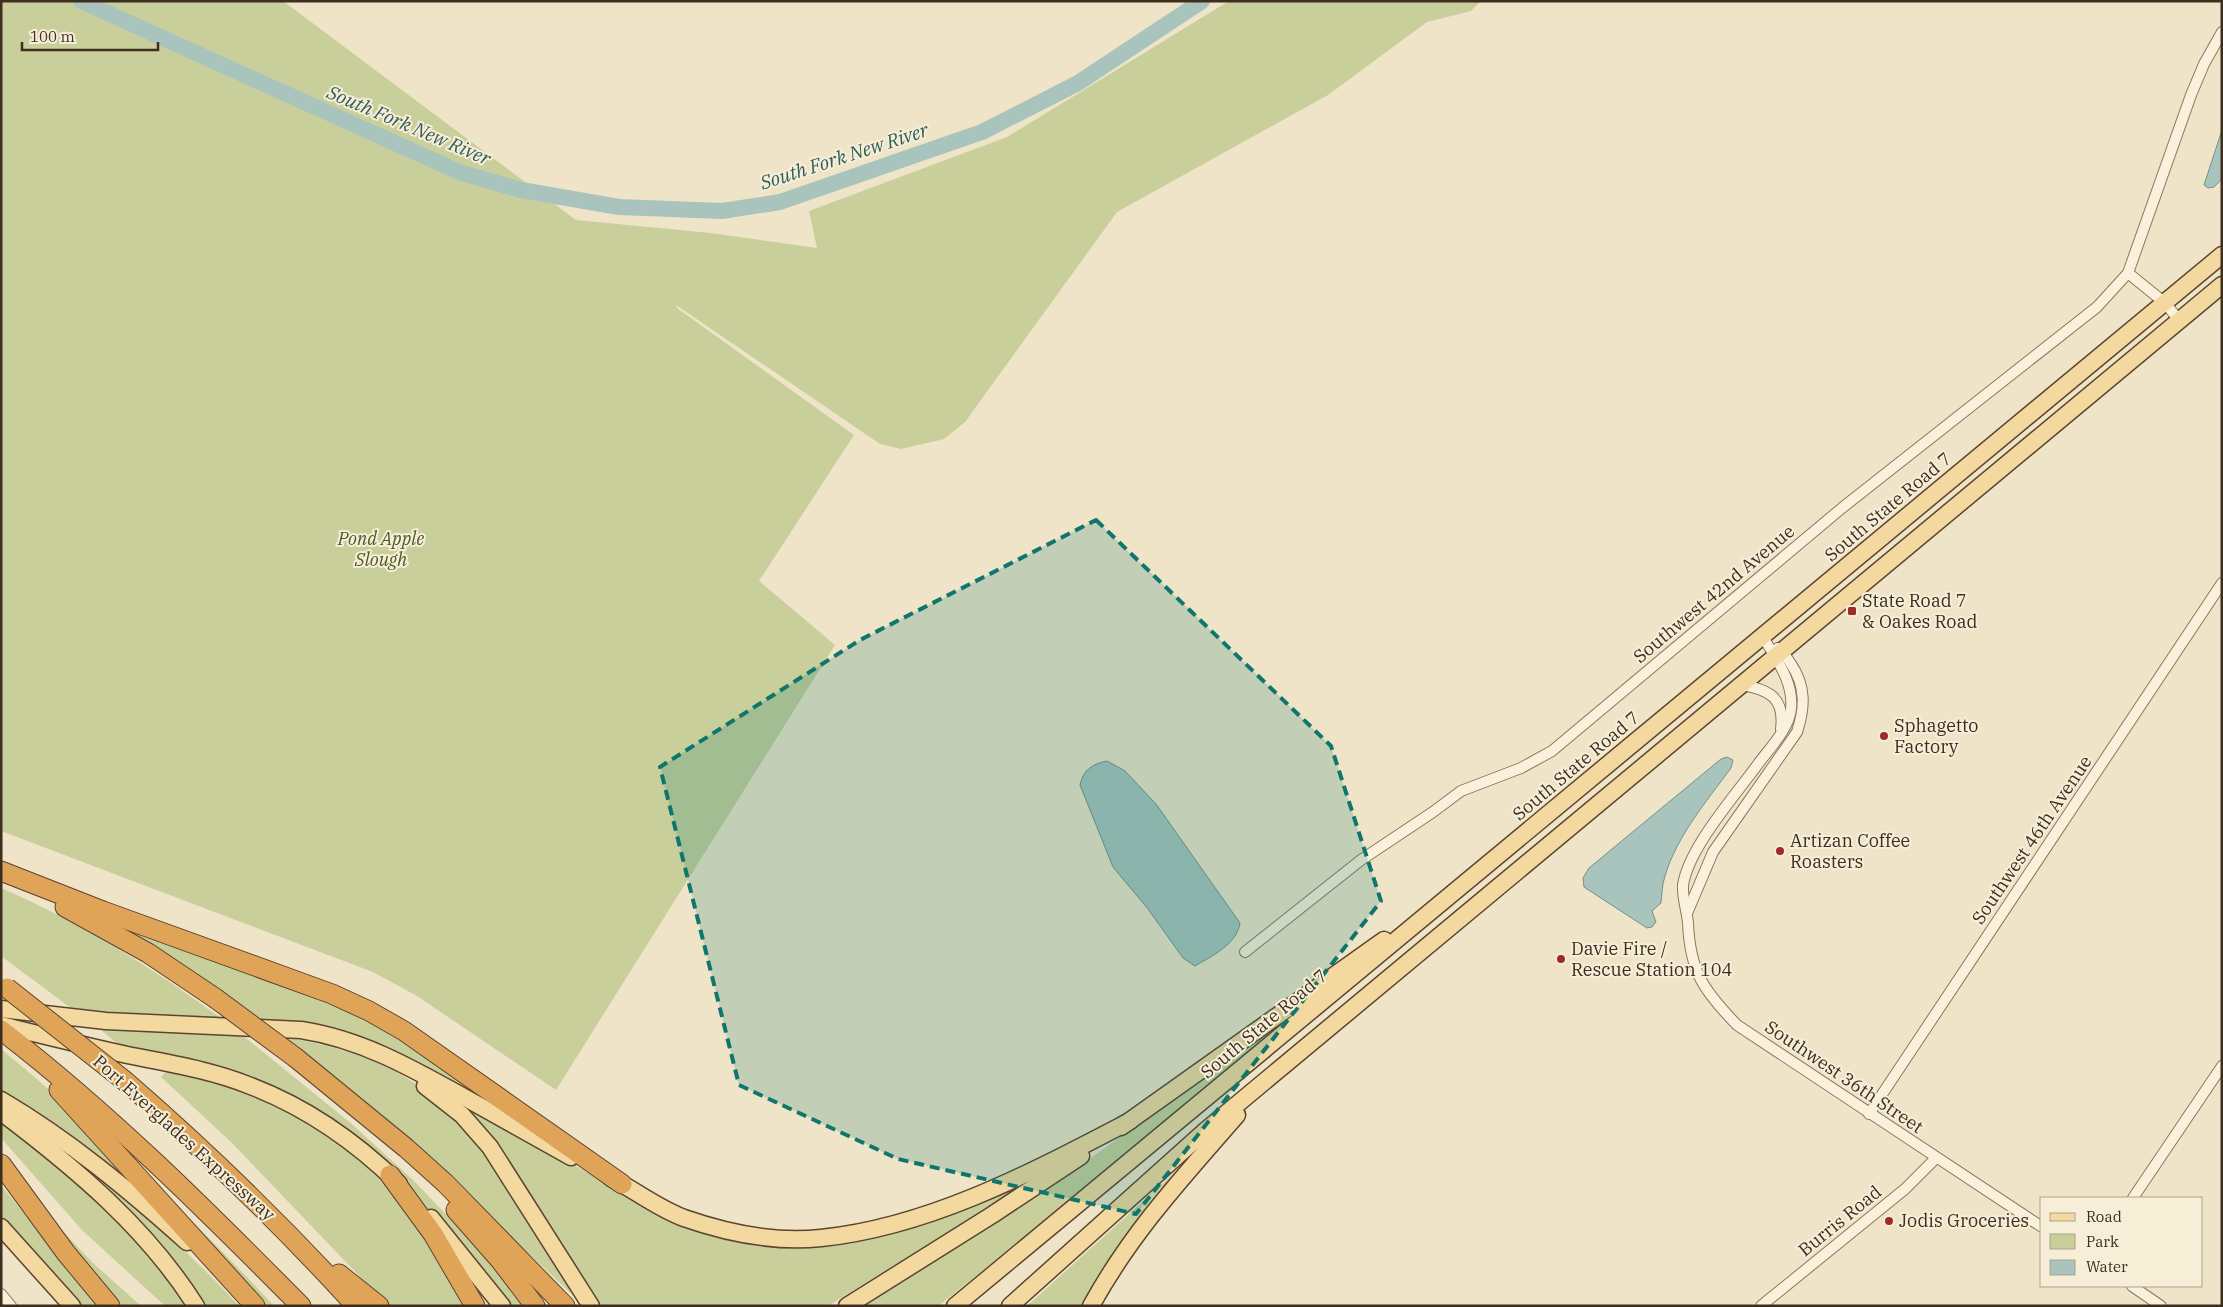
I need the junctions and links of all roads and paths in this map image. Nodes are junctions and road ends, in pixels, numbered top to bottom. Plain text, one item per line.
1 (2222, 32) edge
2 (2222, 255) edge
3 (2128, 272) junction
4 (2222, 285) edge
5 (2165, 303) junction
6 (2180, 320) junction
7 (1984, 453) junction
8 (1972, 493) junction
9 (2222, 583) edge
10 (1763, 636) junction
11 (1779, 654) junction
12 (1741, 685) junction
13 (1781, 732) junction
14 (1728, 804) junction
15 (1729, 830) junction
16 (1, 872) edge
17 (1469, 882) junction
18 (1687, 912) junction
19 (1245, 952) dead end
20 (4, 985) edge
21 (1, 1009) edge
22 (1, 1025) edge
23 (1, 1030) edge
24 (28, 1050) junction
25 (381, 1054) junction
26 (296, 1058) junction
27 (2222, 1066) edge
28 (1270, 1077) junction
29 (1, 1100) edge
30 (1, 1112) edge
31 (1869, 1114) junction
32 (1130, 1121) junction
33 (1936, 1158) junction
34 (1, 1164) edge
35 (390, 1175) junction
36 (622, 1184) junction
37 (2134, 1197) edge
38 (2040, 1225) edge
39 (1, 1227) edge
40 (294, 1238) junction
41 (2133, 1287) edge
42 (1, 1294) edge
43 (11, 1306) edge
44 (72, 1306) edge
45 (110, 1306) edge
46 (196, 1306) edge
47 (251, 1306) edge
48 (255, 1306) edge
49 (301, 1306) edge
50 (356, 1306) edge
51 (379, 1306) edge
52 (475, 1306) edge
53 (502, 1306) edge
54 (535, 1306) edge
55 (565, 1306) edge
56 (591, 1306) edge
57 (847, 1306) edge
58 (955, 1306) edge
59 (1010, 1306) edge
60 (1091, 1306) edge
61 (1761, 1306) edge
62 (2161, 1306) edge

1 - 3 street
2 - 5 main road, South State Road 7
3 - 5 street
3 - 19 street, Southwest 42nd Avenue
4 - 6 main road
5 - 6 street
5 - 7 main road, South State Road 7
6 - 8 main road
7 - 8 main road
7 - 10 main road, South State Road 7
8 - 11 main road
9 - 31 street, Southwest 46th Avenue
10 - 11 street, Southwest 36th Street
10 - 17 main road, South State Road 7
11 - 12 main road
11 - 13 street, Southwest 36th Street
11 - 15 street, Southwest 36th Street
12 - 13 street
12 - 28 main road
13 - 14 street, Southwest 36th Street
14 - 15 street
14 - 18 street, Southwest 36th Street
15 - 18 street, Southwest 36th Street
16 - 26 highway, bridge
16 - 36 highway
17 - 32 main road
17 - 58 main road, South State Road 7
18 - 31 street, Southwest 36th Street
20 - 40 highway, Port Everglades Expressway, bridge
21 - 25 main road
22 - 35 main road
23 - 24 highway, Port Everglades Expressway
24 - 48 highway
24 - 49 highway, Port Everglades Expressway
25 - 36 main road
25 - 56 main road
26 - 54 highway
26 - 55 highway
27 - 37 street
28 - 59 main road
28 - 60 main road
29 - 47 main road
30 - 46 main road
31 - 33 street, Southwest 36th Street
32 - 36 main road
32 - 57 main road
33 - 38 street, Southwest 36th Street
33 - 61 street, Burris Road
34 - 45 highway
35 - 52 highway
35 - 53 main road
39 - 44 main road
40 - 50 highway, Port Everglades Expressway
40 - 51 highway
41 - 62 street
42 - 43 street

